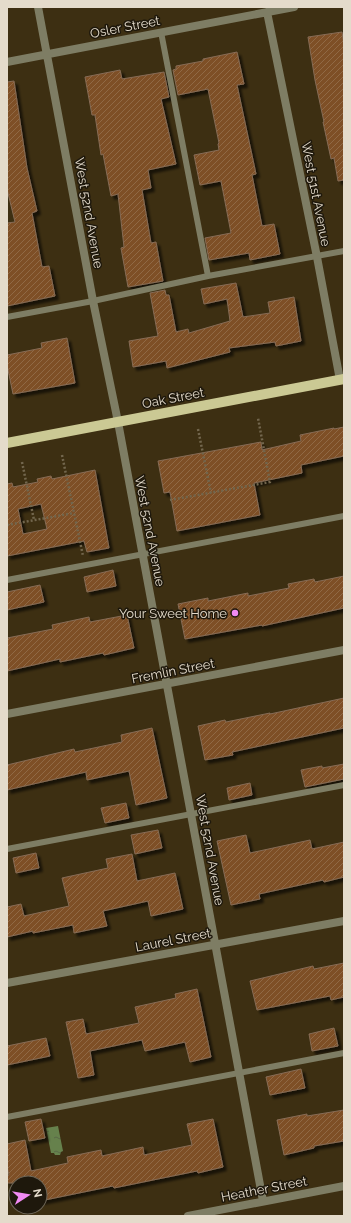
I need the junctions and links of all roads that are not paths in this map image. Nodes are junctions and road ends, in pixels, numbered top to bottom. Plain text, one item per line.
1 (38, 7) edge
2 (294, 7) edge
3 (267, 12) junction
4 (161, 32) junction
5 (47, 54) junction
6 (7, 62) edge
7 (344, 252) edge
8 (317, 257) junction
9 (208, 276) junction
10 (93, 302) junction
11 (7, 317) edge
12 (342, 380) edge
13 (118, 422) junction
14 (7, 443) edge
15 (344, 516) edge
16 (142, 555) junction
17 (7, 580) edge
18 (344, 650) edge
19 (167, 684) junction
20 (7, 714) edge
21 (344, 785) edge
22 (191, 813) junction
23 (7, 849) edge
24 (344, 921) edge
25 (215, 945) junction
26 (7, 983) edge
27 (344, 1053) edge
28 (240, 1073) junction
29 (7, 1116) edge
30 (344, 1186) edge
31 (264, 1201) junction
32 (188, 1216) edge

1 - 5 street, West 52nd Avenue
2 - 3 street, Osler Street
3 - 4 street, Osler Street
3 - 8 street, West 51st Avenue
4 - 5 street, Osler Street
4 - 9 lane
5 - 6 street, Osler Street
5 - 10 street, West 52nd Avenue
7 - 8 lane
8 - 9 lane
8 - 12 street, West 51st Avenue
9 - 10 lane
10 - 11 lane
10 - 13 street, West 52nd Avenue
12 - 13 main road, Oak Street
13 - 14 main road, Oak Street
13 - 16 street, West 52nd Avenue
15 - 16 lane
16 - 17 lane
16 - 19 street, West 52nd Avenue
18 - 19 street, Fremlin Street
19 - 20 street, Fremlin Street
19 - 22 street, West 52nd Avenue
21 - 22 lane
22 - 23 lane
22 - 25 street, West 52nd Avenue
24 - 25 street, Laurel Street
25 - 26 street, Laurel Street
25 - 28 street, West 52nd Avenue
27 - 28 lane
28 - 29 lane
28 - 31 street, West 52nd Avenue
30 - 31 street, Heather Street
31 - 32 street, Heather Street

